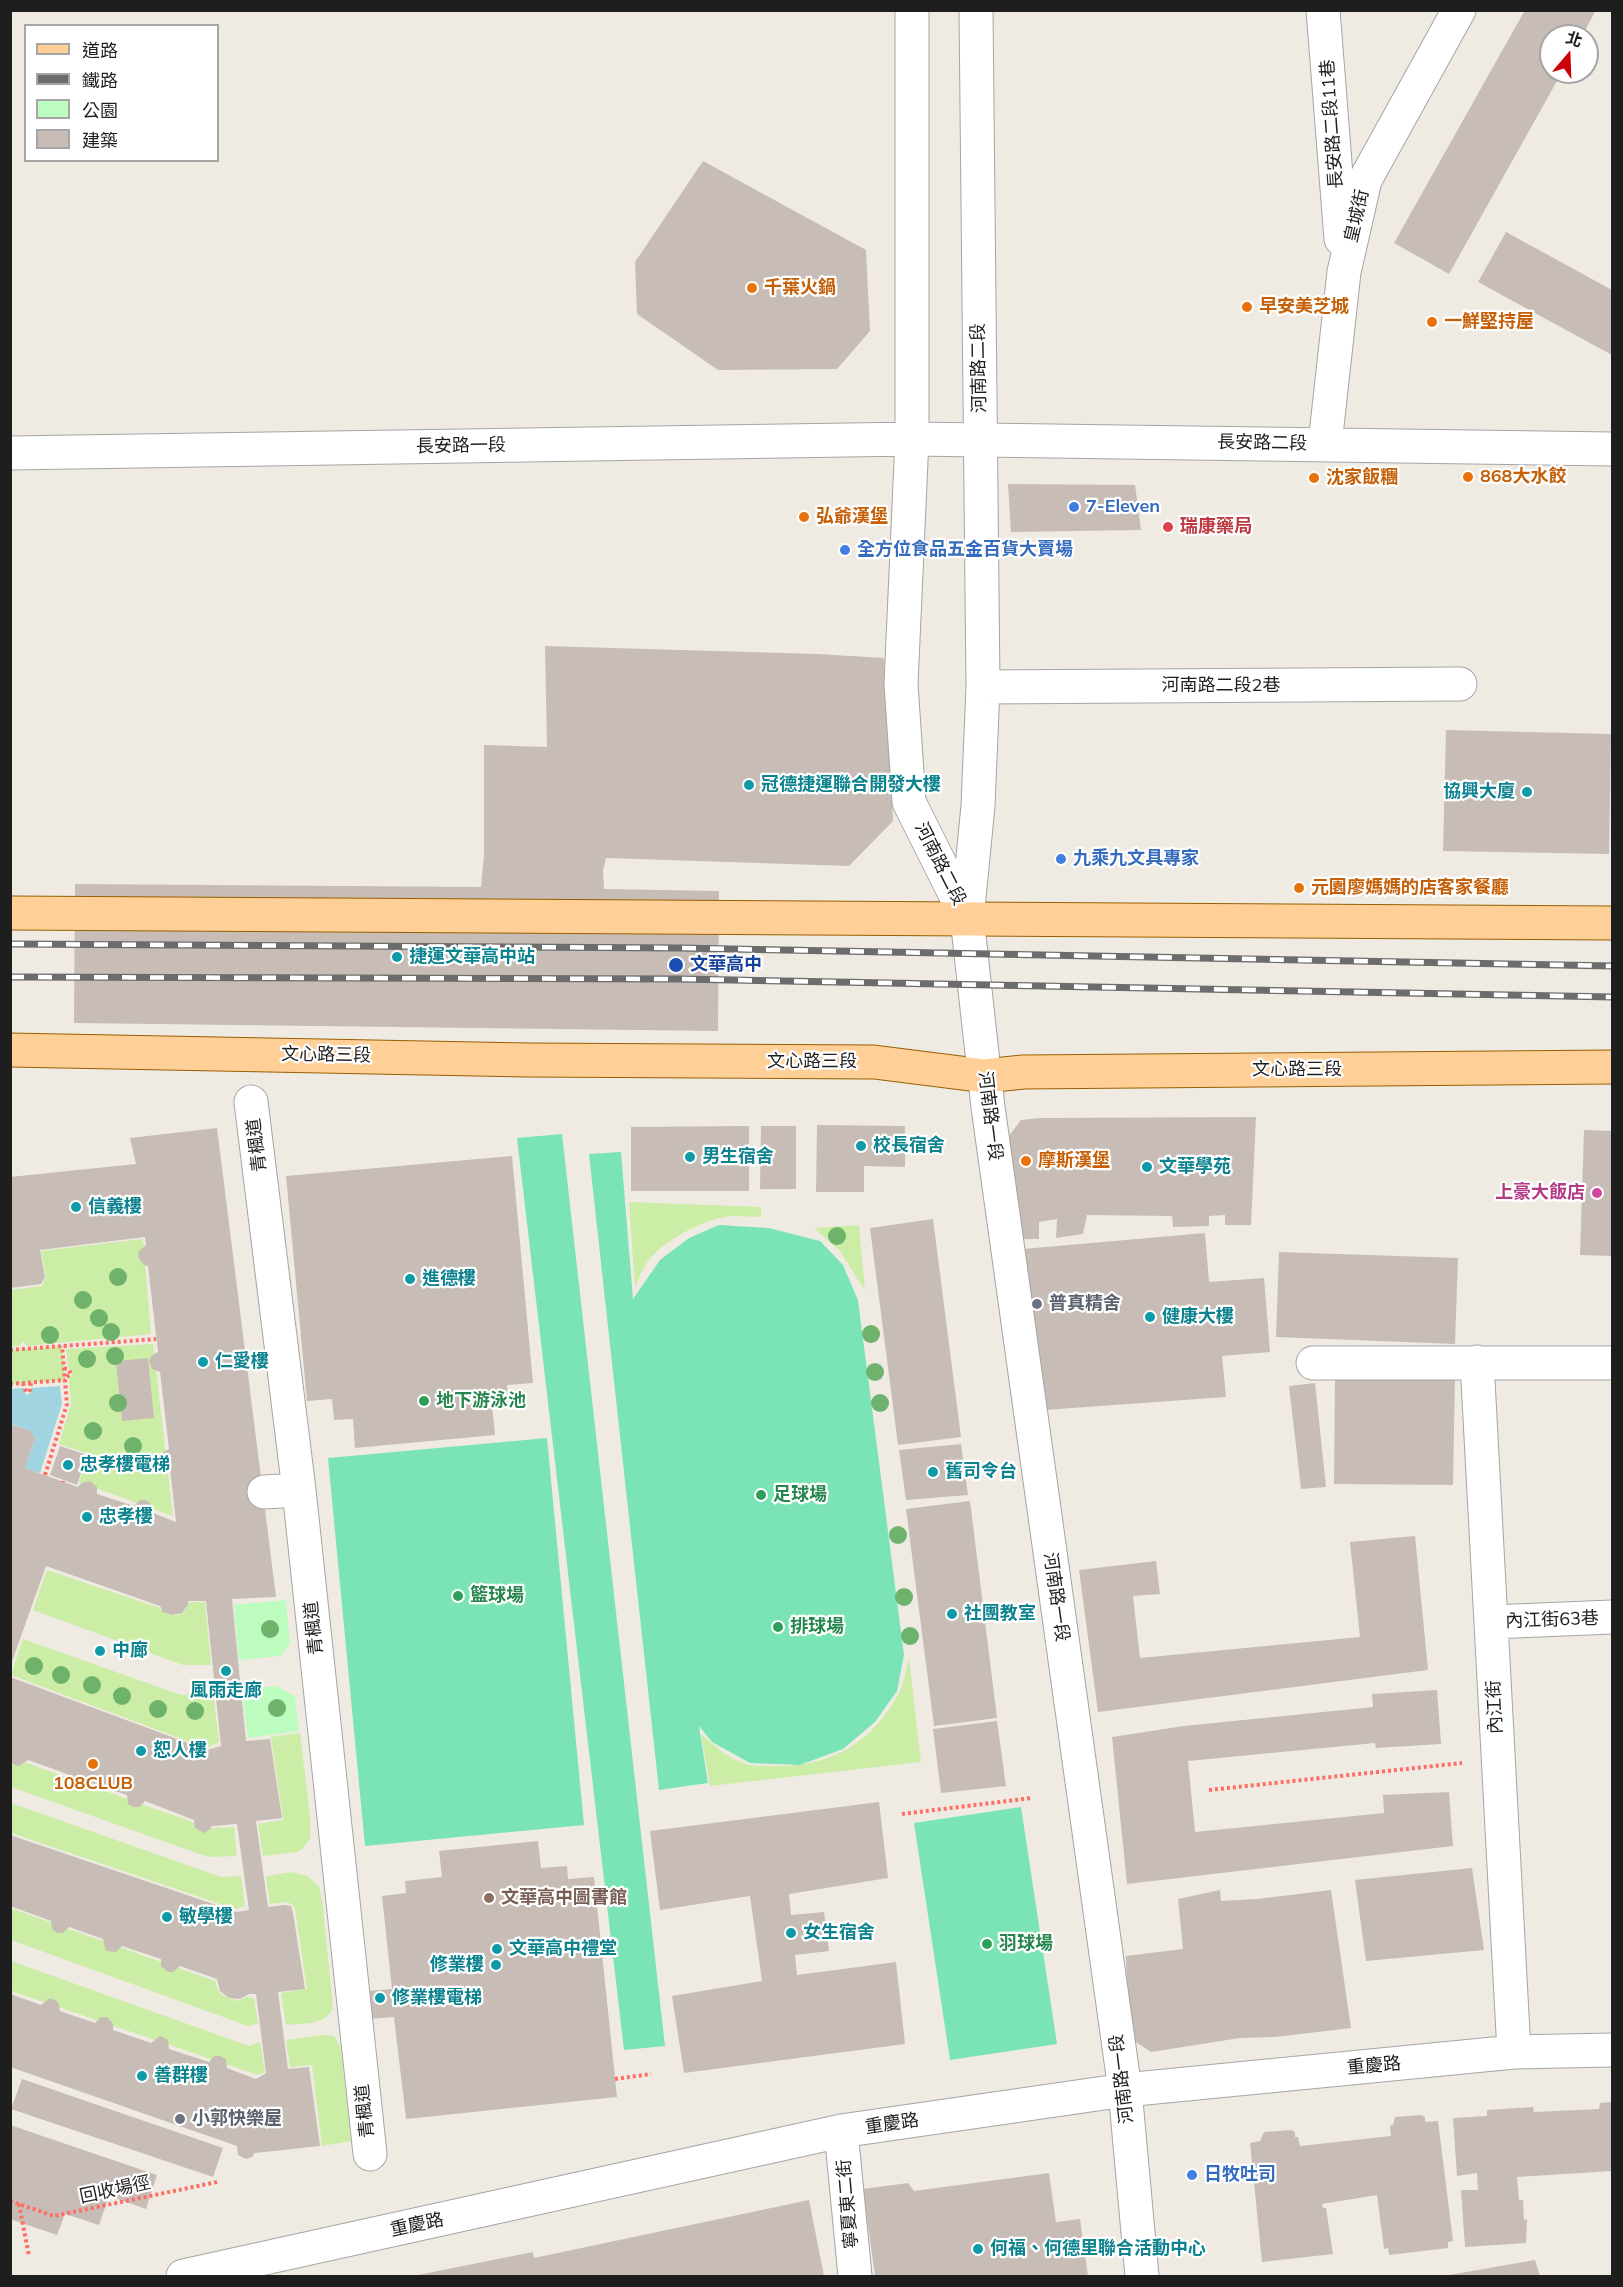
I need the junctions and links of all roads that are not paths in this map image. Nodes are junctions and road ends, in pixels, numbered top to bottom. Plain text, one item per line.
1 (912, 10) edge
2 (976, 10) edge
3 (1323, 10) edge
4 (1460, 10) edge
5 (1344, 272) junction
6 (912, 439) junction
7 (980, 439) junction
8 (1325, 444) junction
9 (1610, 445) edge
10 (10, 453) edge
11 (1460, 684) dead end
12 (983, 687) junction
13 (10, 913) edge
14 (967, 918) junction
15 (1612, 923) edge
16 (10, 1050) edge
17 (1612, 1067) edge
18 (985, 1076) junction
19 (251, 1102) dead end
20 (1477, 1362) junction
21 (1312, 1363) dead end
22 (1612, 1364) edge
23 (299, 1490) junction
24 (264, 1492) dead end
25 (1612, 1617) edge
26 (1491, 1622) junction
27 (1612, 2050) edge
28 (1514, 2052) junction
29 (1125, 2090) junction
30 (841, 2131) junction
31 (370, 2154) dead end
32 (183, 2277) edge
33 (855, 2277) edge
34 (1142, 2277) edge

1 - 6 street, 河南路二段
2 - 7 street, 河南路二段
3 - 5 street, 長安路二段11巷
4 - 5 street, 皇城街
5 - 8 street, 皇城街
6 - 7 street, 長安路二段
6 - 10 street, 長安路一段
6 - 14 street, 河南路二段
7 - 8 street, 長安路二段
7 - 12 street, 河南路二段
8 - 9 street, 長安路二段
11 - 12 street, 河南路二段2巷
12 - 14 street, 河南路二段
13 - 14 main road
14 - 15 main road
14 - 18 street, 河南路一段
16 - 18 main road, 文心路三段
17 - 18 main road, 文心路三段
18 - 29 street, 河南路一段
19 - 23 street, 青楓道
20 - 21 street
20 - 22 street
20 - 26 street, 內江街
23 - 24 street
23 - 31 street, 青楓道
25 - 26 street, 內江街63巷
26 - 28 street, 內江街
27 - 28 street, 重慶路
28 - 29 street, 重慶路
29 - 30 street, 重慶路
29 - 34 street, 河南路一段
30 - 32 street, 重慶路
30 - 33 street, 寧夏東二街

